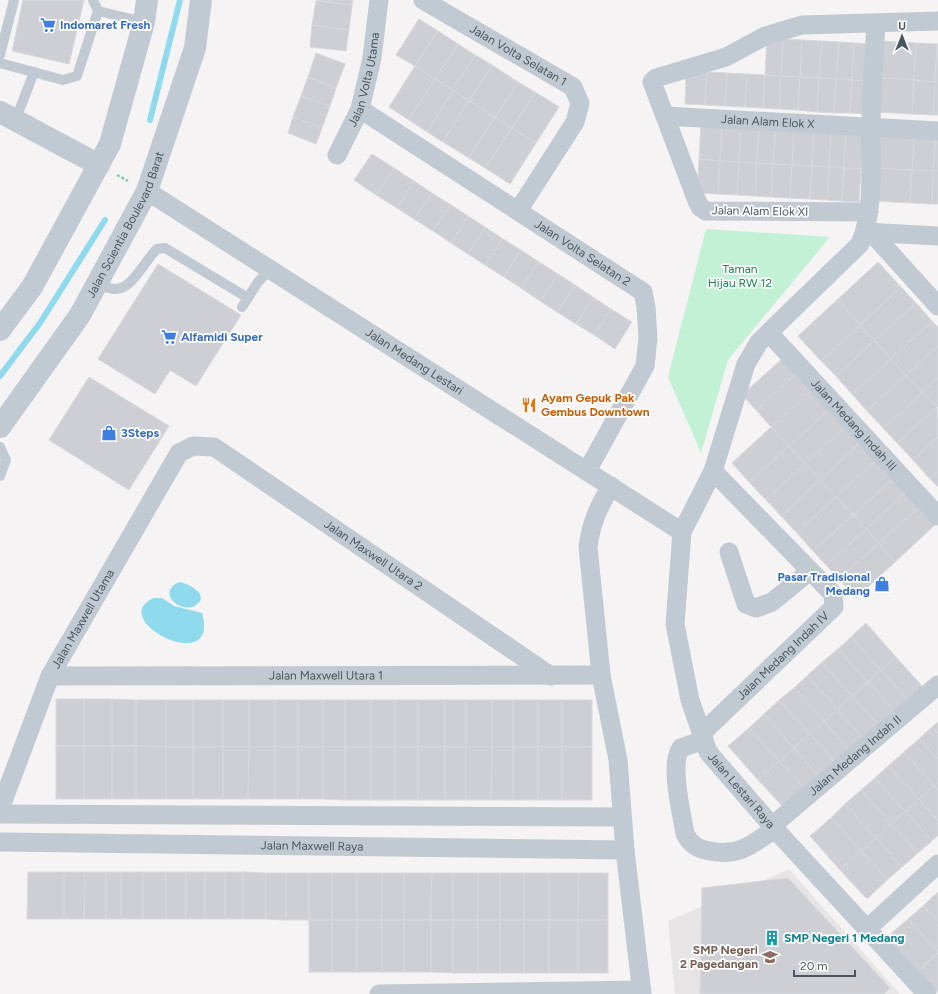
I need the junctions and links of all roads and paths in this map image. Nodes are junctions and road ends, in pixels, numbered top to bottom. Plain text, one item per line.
1 (14, 0) edge
2 (93, 0) edge
3 (147, 0) edge
4 (201, 0) edge
5 (379, 0) edge
6 (423, 0) edge
7 (98, 11) junction
8 (938, 21) edge
9 (144, 22) junction
10 (876, 24) junction
11 (0, 56) edge
12 (0, 63) edge
13 (34, 72) junction
14 (360, 109) junction
15 (8, 115) edge
16 (665, 116) junction
17 (870, 127) junction
18 (938, 131) edge
19 (337, 155) dead end
20 (99, 166) junction
21 (147, 191) junction
22 (518, 212) junction
23 (869, 212) junction
24 (868, 232) junction
25 (938, 236) edge
26 (270, 268) junction
27 (96, 284) junction
28 (938, 306) edge
29 (0, 330) edge
30 (769, 333) junction
31 (0, 427) edge
32 (193, 446) joint
33 (0, 447) edge
34 (587, 471) junction
35 (713, 471) junction
36 (0, 476) edge
37 (612, 486) junction
38 (938, 516) edge
39 (682, 532) junction
40 (729, 552) dead end
41 (810, 571) junction
42 (601, 674) junction
43 (50, 676) junction
44 (551, 676) junction
45 (938, 685) edge
46 (703, 736) junction
47 (0, 809) edge
48 (0, 814) edge
49 (192, 815) junction
50 (406, 816) junction
51 (622, 817) junction
52 (774, 827) junction
53 (0, 842) edge
54 (192, 844) junction
55 (404, 846) junction
56 (625, 850) junction
57 (938, 864) edge
58 (868, 928) junction
59 (642, 992) edge
60 (380, 994) edge
61 (927, 994) edge

1 - 11 lane
2 - 7 lane
3 - 9 street
4 - 21 street, Jalan Scientia Boulevard Barat
5 - 14 street, Jalan Volta Utama
6 - 22 street, Jalan Volta Selatan 1
7 - 9 lane
7 - 13 lane
8 - 10 street
9 - 20 street
10 - 16 street, Jalan Alam Elok XI
10 - 17 street
12 - 13 lane
13 - 15 lane
14 - 19 street, Jalan Volta Utama
14 - 22 street, Jalan Volta Selatan 2
15 - 20 street
16 - 17 street, Jalan Alam Elok X
16 - 23 street, Jalan Alam Elok XI
17 - 18 street, Jalan Alam Elok X
17 - 23 street
20 - 21 path
20 - 29 street
21 - 26 street, Jalan Medang Lestari
21 - 27 street, Jalan Scientia Boulevard Barat
22 - 34 street, Jalan Volta Selatan 2
23 - 24 street
24 - 25 street
24 - 28 street
24 - 30 street
26 - 27 lane
26 - 34 street, Jalan Medang Lestari
27 - 31 street, Jalan Scientia Boulevard Barat
30 - 35 street
30 - 38 street, Jalan Medang Indah III
32 - 43 street, Jalan Maxwell Utama
32 - 44 street, Jalan Maxwell Utara 2
33 - 36 lane
34 - 37 street, Jalan Medang Lestari
35 - 39 street
35 - 41 street, Jalan Medang Indah IV
37 - 39 street, Jalan Medang Lestari
37 - 42 street
39 - 46 street, Jalan Lestari Raya
40 - 41 street
41 - 46 street, Jalan Medang Indah IV
42 - 44 street, Jalan Maxwell Utara 1
42 - 51 street
43 - 44 street, Jalan Maxwell Utara 1
43 - 47 street, Jalan Maxwell Utama
45 - 52 street, Jalan Medang Indah II
46 - 52 street, Jalan Lestari Raya
46 - 52 street, Jalan Medang Indah II
48 - 49 street
49 - 50 street
49 - 54 street
50 - 51 street
50 - 55 street
51 - 56 street
52 - 58 street, Jalan Lestari Raya
53 - 54 street, Jalan Maxwell Raya
54 - 55 street, Jalan Maxwell Raya
55 - 56 street, Jalan Maxwell Raya
56 - 59 street
57 - 58 street
58 - 61 street, Jalan Lestari Raya
59 - 60 street

